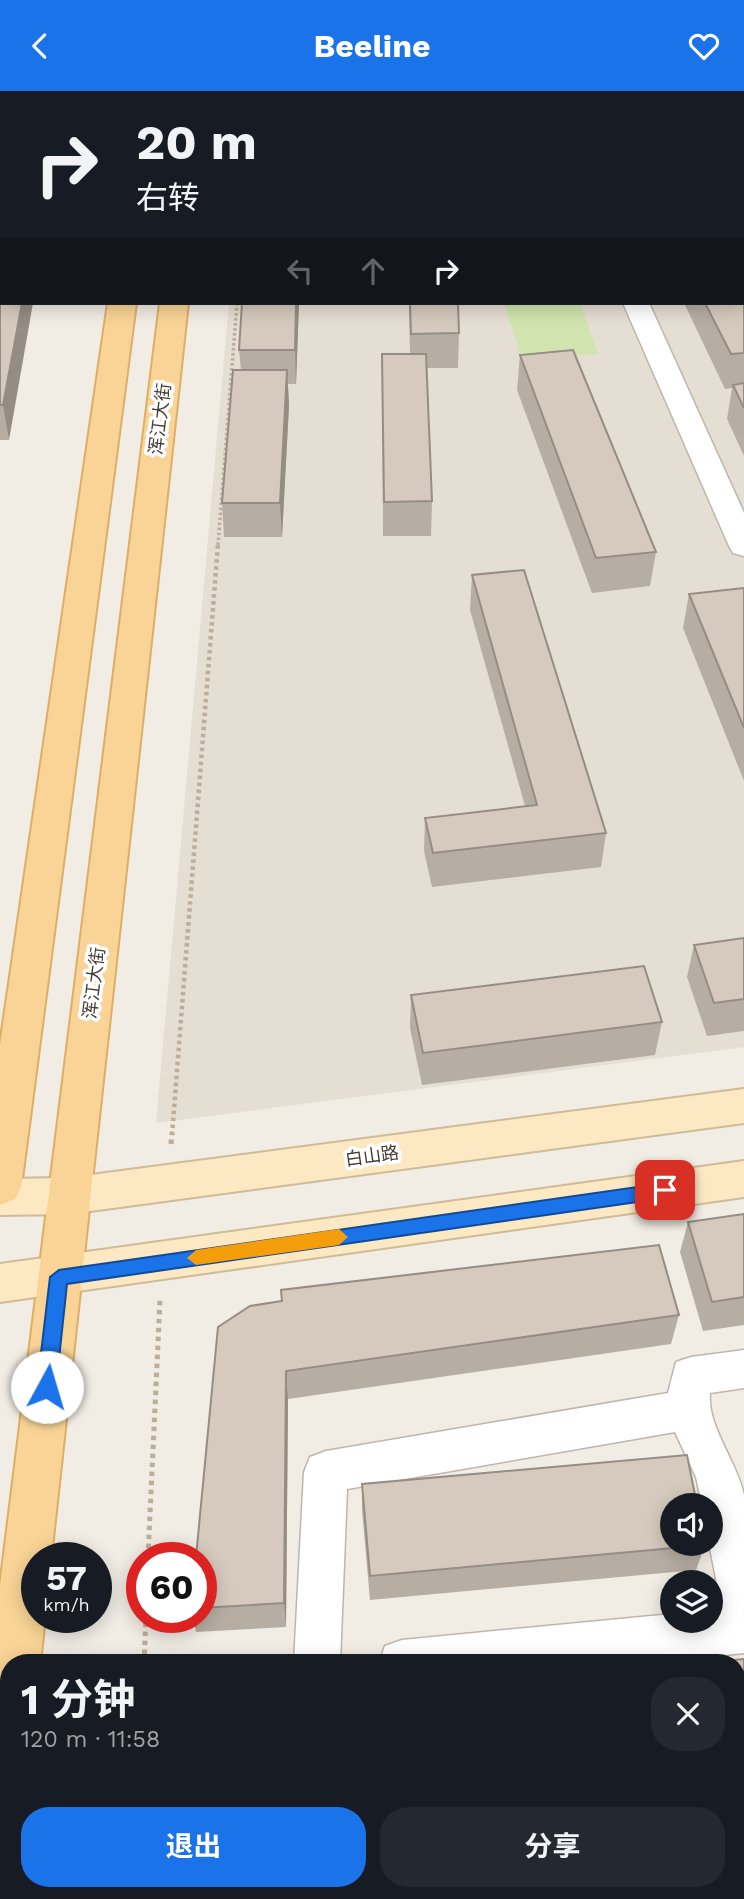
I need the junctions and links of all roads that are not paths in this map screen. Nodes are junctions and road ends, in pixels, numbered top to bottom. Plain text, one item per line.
1 (122, 305) edge
2 (174, 305) edge
3 (637, 305) edge
4 (744, 546) edge
5 (744, 1106) edge
6 (744, 1179) edge
7 (0, 1187) edge
8 (68, 1196) junction
9 (0, 1197) edge
10 (59, 1277) junction
11 (0, 1283) edge
12 (744, 1369) edge
13 (687, 1411) junction
14 (744, 1606) edge
15 (744, 1630) edge
16 (16, 1654) edge
17 (317, 1654) edge
18 (495, 1654) edge

1 - 7 main road
2 - 8 main road, 浑江大街
3 - 4 street
5 - 8 street, 白山路
6 - 10 street
8 - 9 street, 白山路
8 - 10 main road, 浑江大街
10 - 11 street
10 - 16 main road, 浑江大街
12 - 13 street
13 - 14 street
13 - 17 street
15 - 18 street

